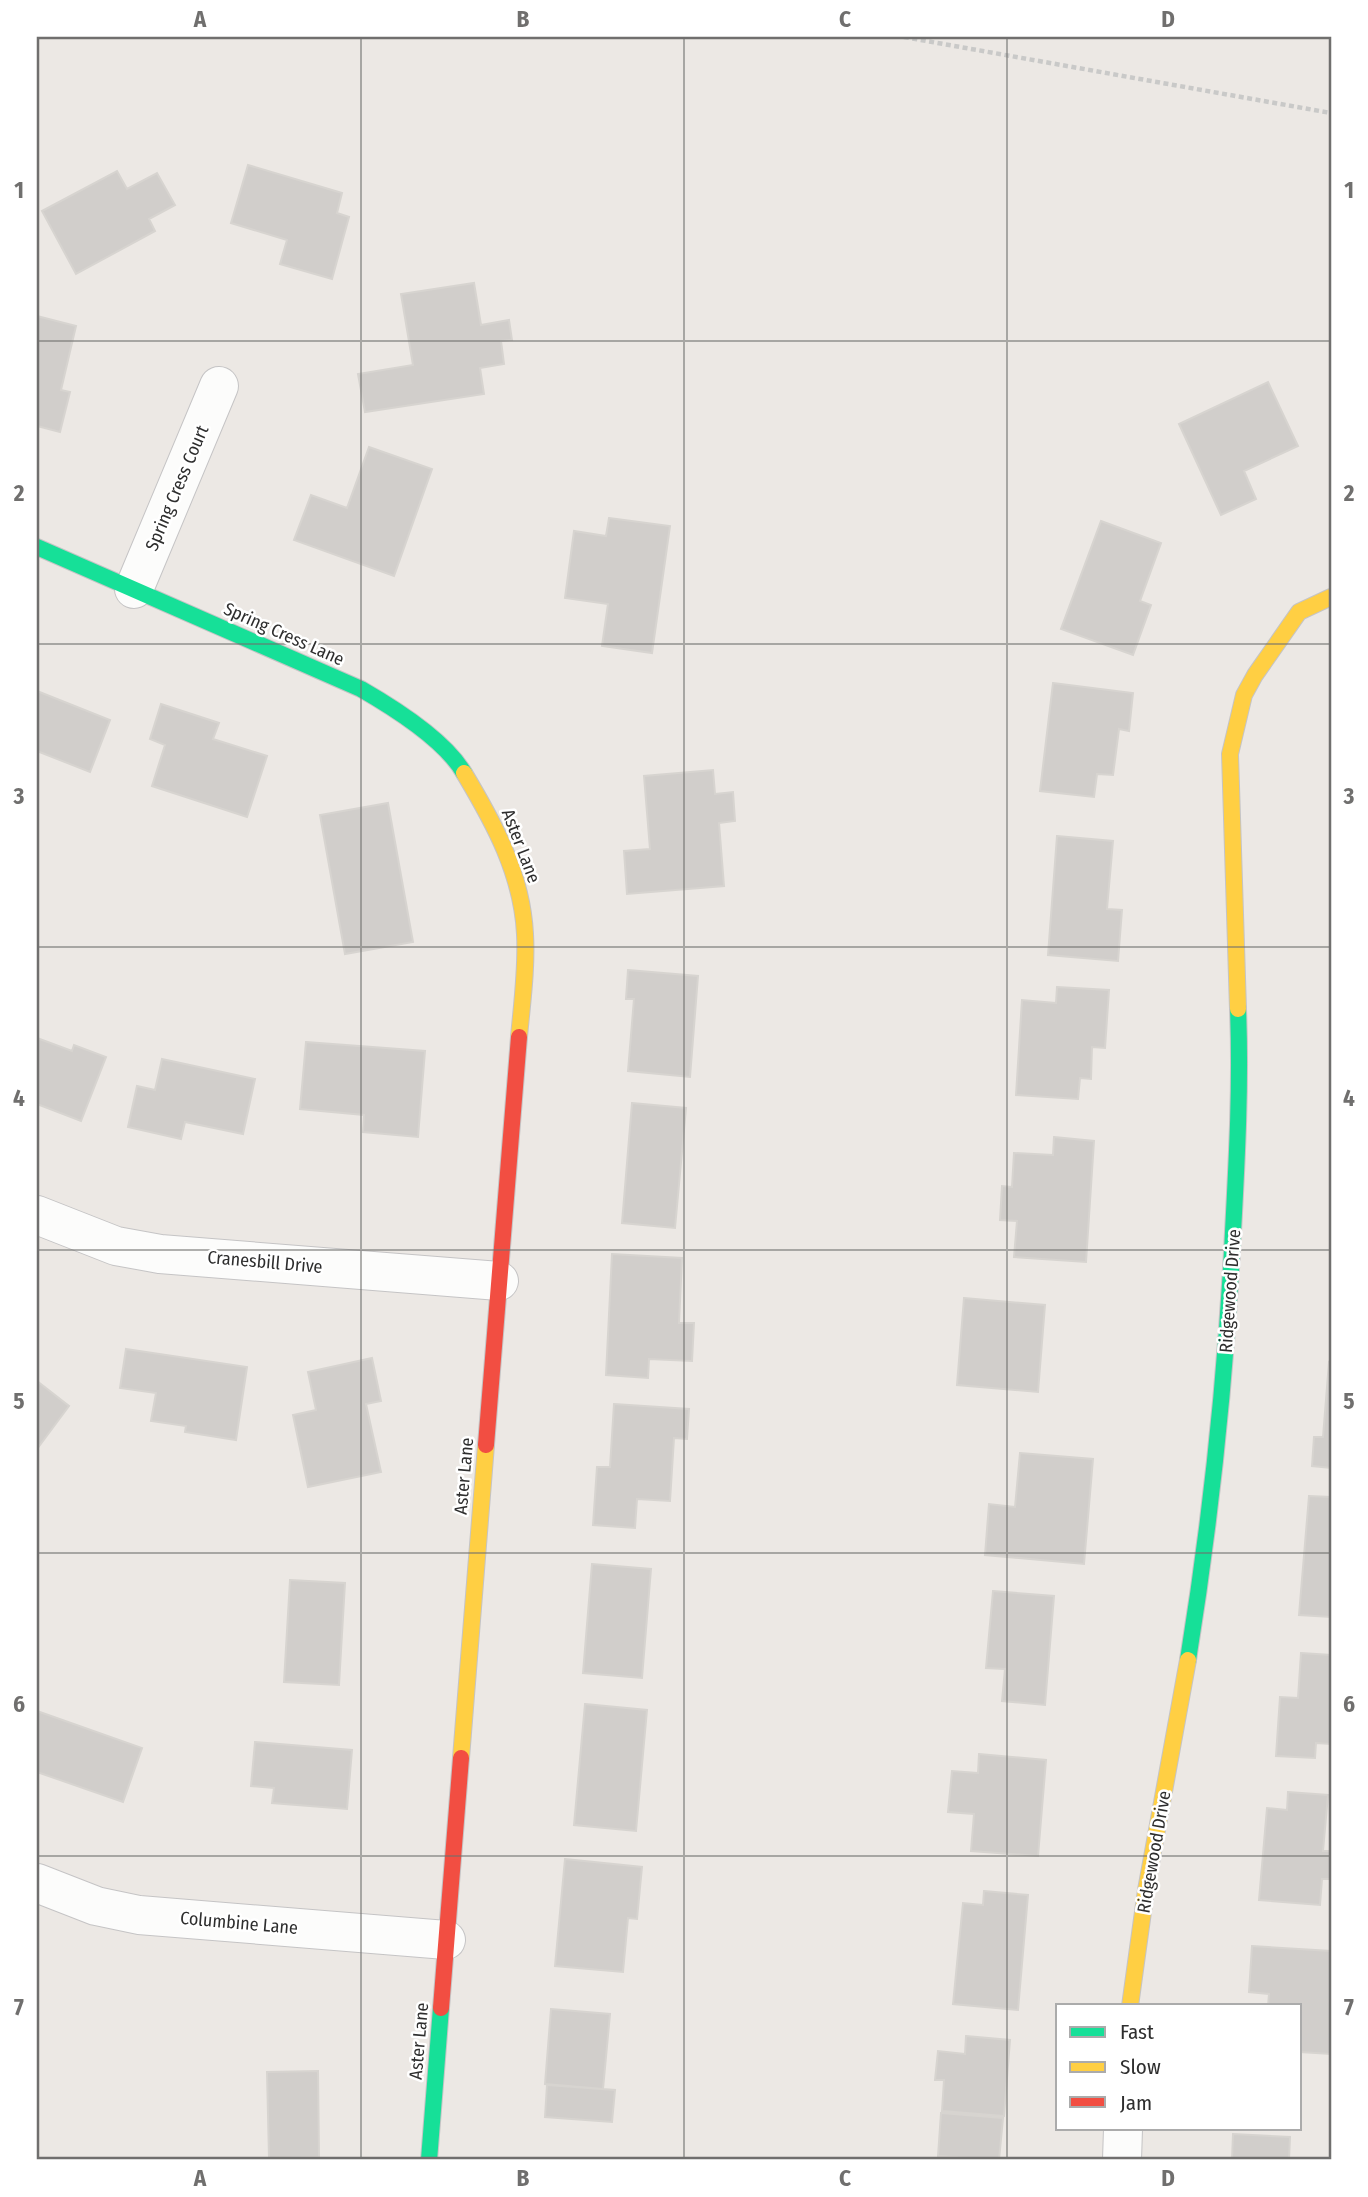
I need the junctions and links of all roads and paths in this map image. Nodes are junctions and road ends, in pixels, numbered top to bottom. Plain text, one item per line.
1 (904, 37) edge
2 (1331, 113) edge
3 (219, 386) dead end
4 (37, 547) edge
5 (134, 589) junction
6 (1327, 599) edge
7 (482, 802) joint
8 (37, 1214) edge
9 (499, 1280) junction
10 (37, 1883) edge
11 (446, 1940) junction
12 (1130, 2004) edge
13 (1123, 2130) edge
14 (429, 2160) edge
15 (1122, 2160) edge

1 - 2 path
3 - 5 street, Spring Cress Court
4 - 5 street, Spring Cress Lane
5 - 7 street, Spring Cress Lane
6 - 12 street, Ridgewood Drive
7 - 9 street, Aster Lane
8 - 9 street, Cranesbill Drive
9 - 11 street, Aster Lane
10 - 11 street, Columbine Lane
11 - 14 street, Aster Lane
13 - 15 street

